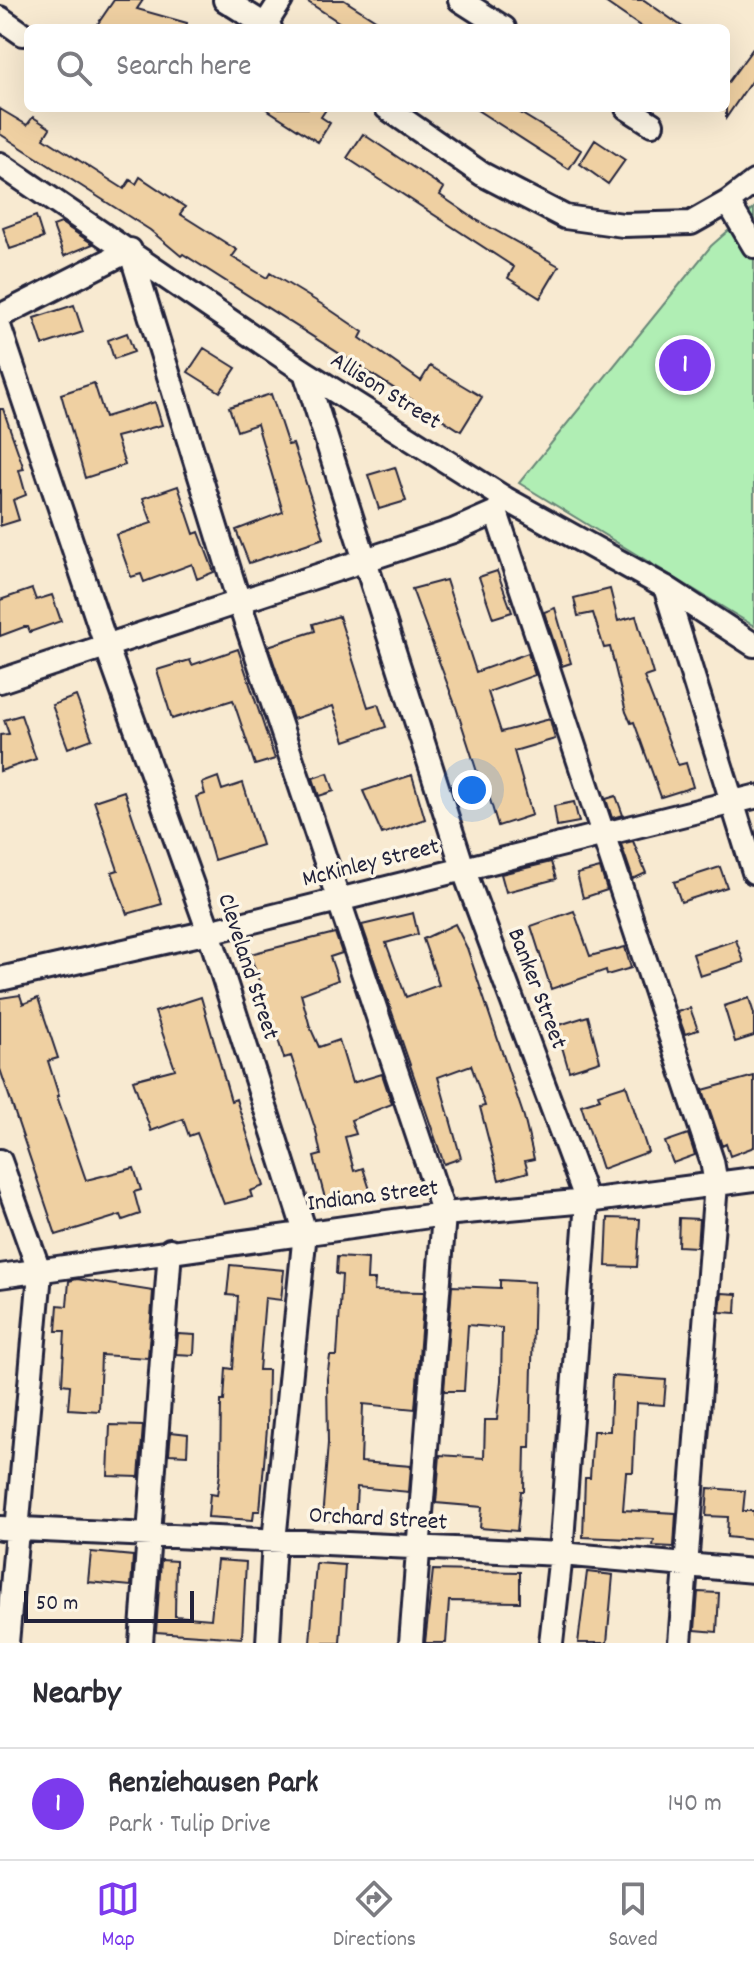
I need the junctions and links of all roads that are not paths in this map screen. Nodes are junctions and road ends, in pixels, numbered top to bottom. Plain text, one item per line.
1 (225, 0) edge
2 (281, 0) edge
3 (460, 0) edge
4 (0, 18) edge
5 (265, 24) edge
6 (269, 24) edge
7 (498, 24) edge
8 (23, 34) dead end
9 (393, 112) edge
10 (633, 112) edge
11 (652, 124) dead end
12 (0, 164) edge
13 (754, 182) edge
14 (728, 202) junction
15 (754, 246) edge
16 (130, 250) junction
17 (0, 316) edge
18 (0, 329) edge
19 (305, 372) junction
20 (501, 505) junction
21 (364, 562) junction
22 (665, 587) junction
23 (239, 602) junction
24 (106, 645) junction
25 (754, 645) edge
26 (0, 681) edge
27 (754, 797) edge
28 (730, 803) junction
29 (600, 835) junction
30 (463, 868) junction
31 (754, 872) edge
32 (339, 899) junction
33 (209, 932) junction
34 (0, 979) edge
35 (0, 1161) edge
36 (754, 1179) edge
37 (716, 1184) junction
38 (587, 1201) junction
39 (444, 1214) junction
40 (305, 1232) junction
41 (170, 1250) junction
42 (40, 1273) junction
43 (0, 1276) edge
44 (8, 1528) edge
45 (150, 1536) junction
46 (274, 1541) junction
47 (417, 1547) junction
48 (561, 1554) junction
49 (686, 1566) junction
50 (754, 1571) edge
51 (7, 1643) edge
52 (141, 1643) edge
53 (268, 1643) edge
54 (411, 1643) edge
55 (551, 1643) edge
56 (680, 1643) edge

1 - 5 street
2 - 6 street
3 - 7 street
4 - 8 street
9 - 14 street
10 - 11 street
12 - 16 street, Allison Street
13 - 14 street
14 - 15 street
16 - 17 street
16 - 19 street, Allison Street
16 - 23 street
18 - 24 street, Cleveland Street
19 - 20 street, Allison Street
19 - 21 street, Banker Street
20 - 21 street
20 - 22 street, Allison Street
20 - 29 street
21 - 23 street
21 - 30 street, Banker Street
22 - 25 street, Allison Street
22 - 28 street
23 - 24 street
23 - 32 street
24 - 26 street
24 - 33 street, Cleveland Street
27 - 28 street, McKinley Street
28 - 29 street, McKinley Street
28 - 31 street
29 - 30 street, McKinley Street
29 - 37 street
30 - 32 street, McKinley Street
30 - 38 street, Banker Street
32 - 33 street, McKinley Street
32 - 39 street
33 - 34 street, McKinley Street
33 - 40 street, Cleveland Street
35 - 42 street
36 - 37 street, Indiana Street
37 - 38 street, Indiana Street
37 - 49 street
38 - 39 street, Indiana Street
38 - 48 street, Banker Street
39 - 40 street, Indiana Street
39 - 47 street
40 - 41 street, Indiana Street
40 - 46 street, Cleveland Street
41 - 42 street, Indiana Street
41 - 45 street
42 - 43 street, Indiana Street
42 - 44 street
44 - 45 street, Orchard Street
44 - 51 street
45 - 46 street, Orchard Street
45 - 52 street
46 - 47 street, Orchard Street
46 - 53 street, Cleveland Street
47 - 48 street, Orchard Street
47 - 54 street
48 - 49 street, Orchard Street
48 - 55 street, Banker Street
49 - 50 street, Orchard Street
49 - 56 street

